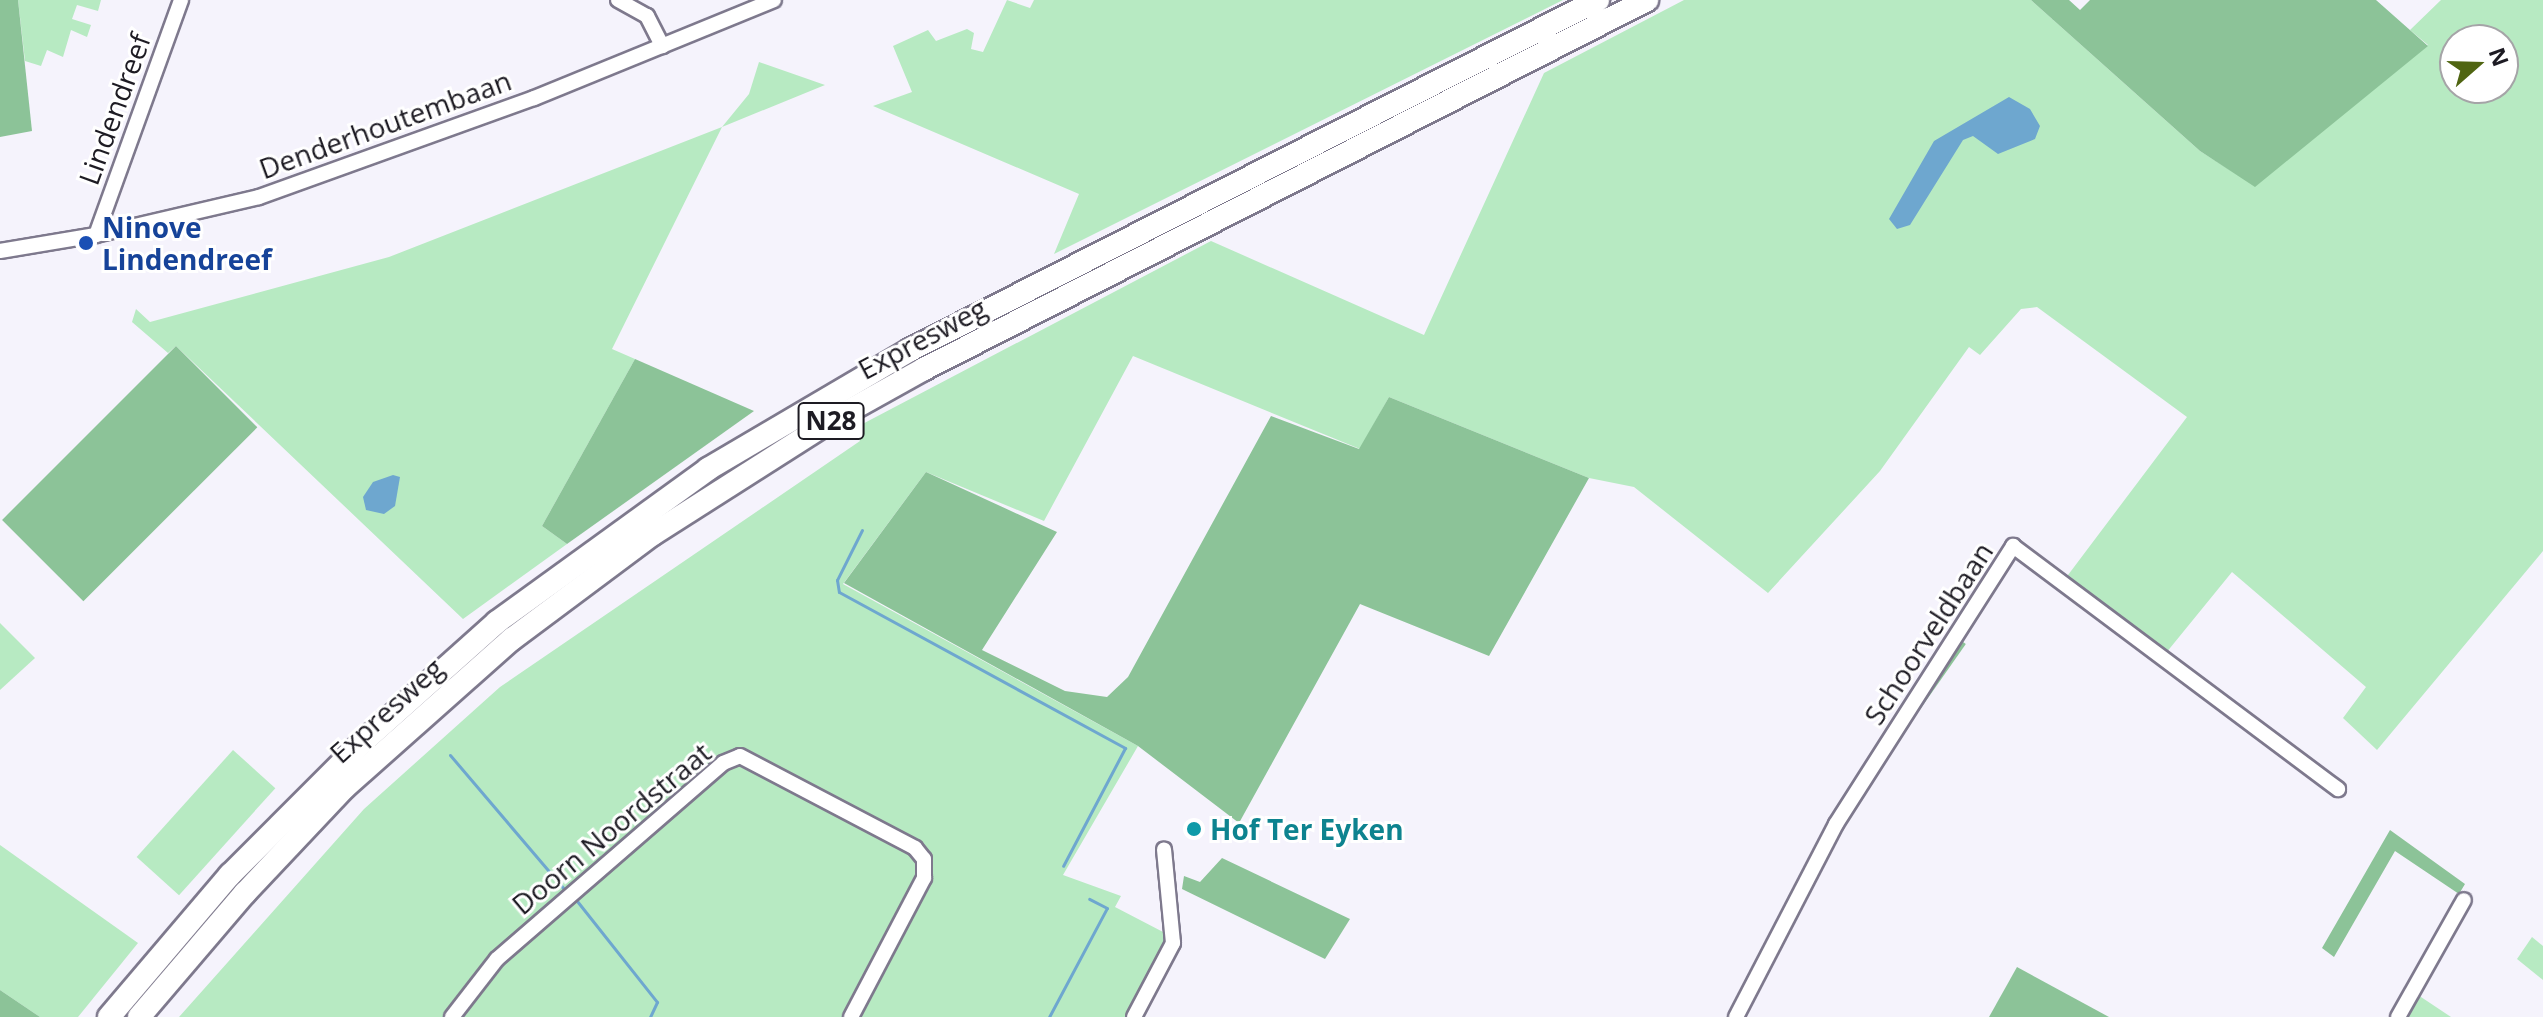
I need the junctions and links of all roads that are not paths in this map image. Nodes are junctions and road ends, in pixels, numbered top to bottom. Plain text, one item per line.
1 (181, 0) edge
2 (618, 0) edge
3 (774, 0) edge
4 (1598, 0) edge
5 (1647, 0) edge
6 (662, 46) junction
7 (96, 235) junction
8 (0, 251) edge
9 (2338, 789) dead end
10 (1164, 849) dead end
11 (2464, 900) dead end
12 (109, 1017) edge
13 (139, 1017) edge
14 (452, 1017) edge
15 (851, 1017) edge
16 (1134, 1017) edge
17 (1736, 1017) edge
18 (2398, 1017) edge

1 - 7 street, Lindendreef
2 - 6 street
3 - 6 street, Denderhoutembaan
4 - 12 highway, Expresweg / N28
5 - 13 highway, Expresweg / N28
6 - 7 street, Denderhoutembaan
7 - 8 street, Denderhoutembaan
9 - 17 street, Schoorveldbaan
10 - 16 street
11 - 18 street
14 - 15 street, Doorn Noordstraat

